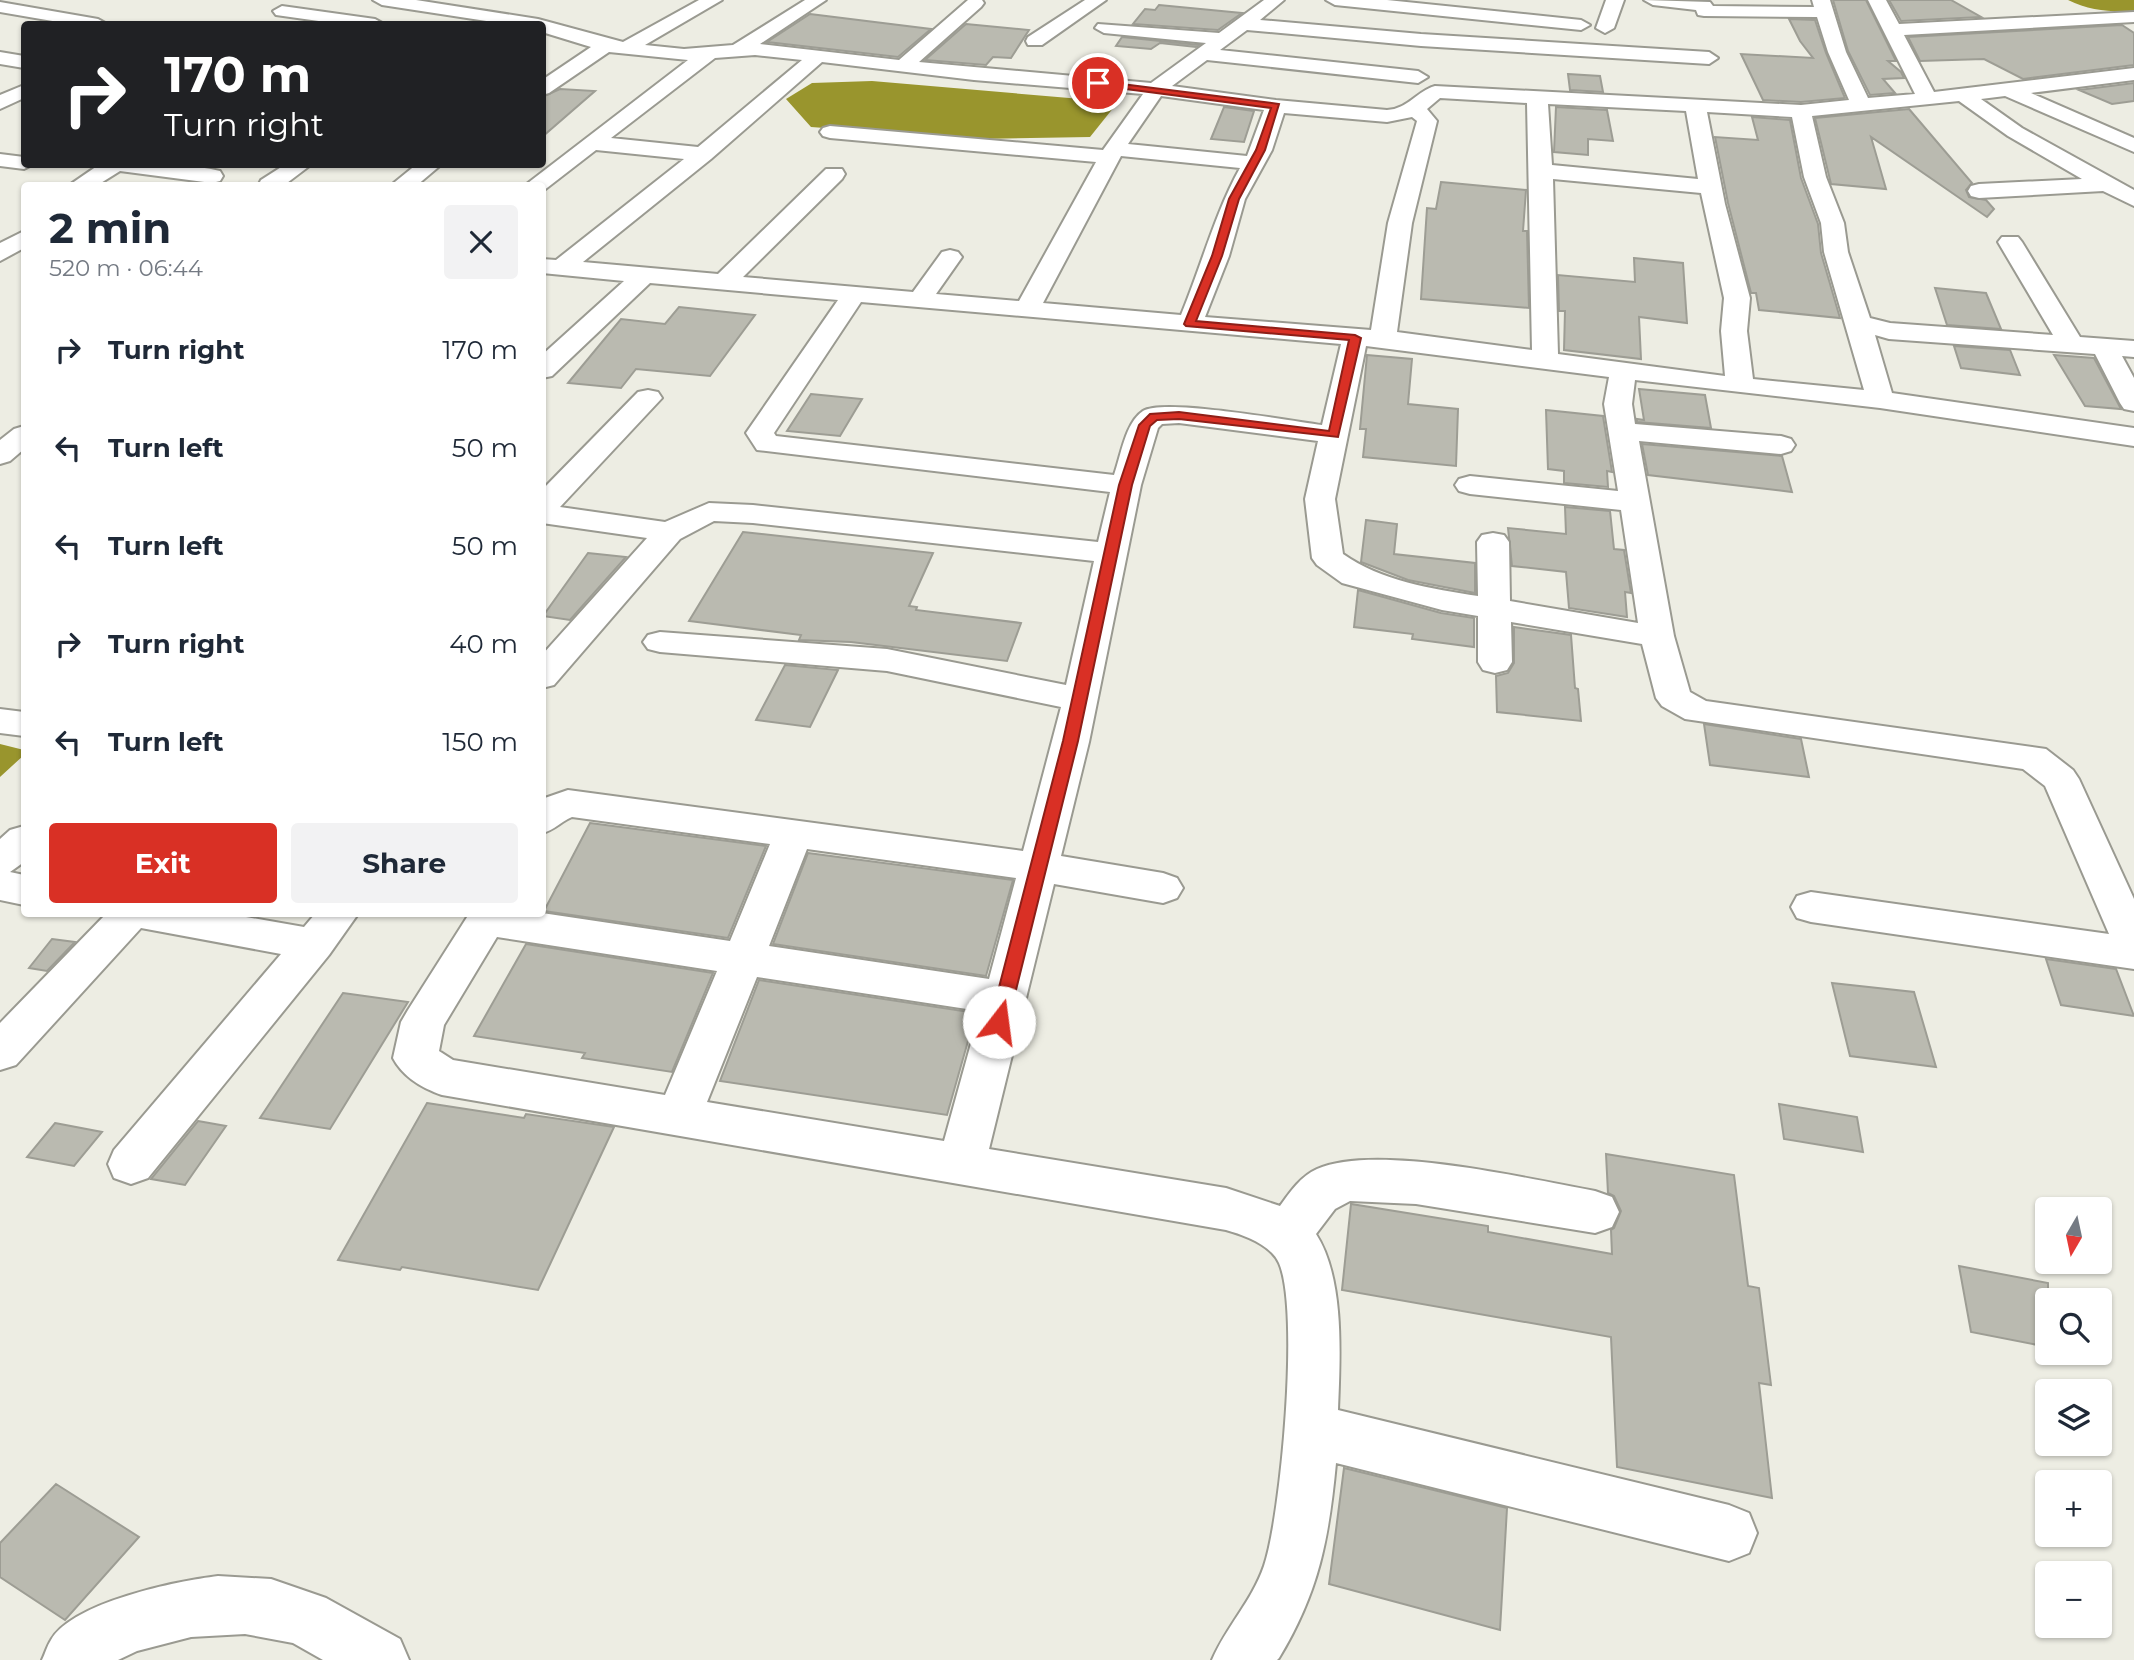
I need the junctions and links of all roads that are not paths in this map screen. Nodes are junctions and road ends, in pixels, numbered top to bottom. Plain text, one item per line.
1 (10, 0) edge
2 (382, 0) edge
3 (459, 0) edge
4 (713, 0) edge
5 (817, 0) edge
6 (1097, 0) edge
7 (1275, 0) edge
8 (1335, 0) edge
9 (1615, 0) edge
10 (1653, 0) edge
11 (1877, 0) edge
12 (975, 3) dead end
13 (0, 5) edge
14 (2069, 5) dead end
15 (1823, 6) edge
16 (441, 8) junction
17 (282, 11) dead end
18 (1704, 16) edge
19 (2134, 17) edge
20 (538, 20) edge
21 (2097, 20) junction
22 (83, 21) edge
23 (354, 21) edge
24 (546, 23) edge
25 (1244, 24) junction
26 (1104, 28) dead end
27 (1605, 28) junction
28 (1630, 30) dead end
29 (1894, 30) junction
30 (1223, 39) junction
31 (1421, 40) junction
32 (1035, 41) dead end
33 (606, 45) junction
34 (630, 46) junction
35 (738, 50) junction
36 (710, 53) junction
37 (1203, 54) junction
38 (817, 57) junction
39 (0, 58) edge
40 (21, 62) edge
41 (903, 66) junction
42 (1714, 70) junction
43 (2134, 74) edge
44 (1418, 77) junction
45 (546, 86) edge
46 (1156, 89) junction
47 (2008, 90) junction
48 (21, 92) edge
49 (1435, 92) junction
50 (1963, 95) junction
51 (1536, 96) junction
52 (1928, 99) junction
53 (0, 103) edge
54 (1695, 105) junction
55 (1276, 106) junction
56 (1862, 106) junction
57 (1727, 107) junction
58 (0, 109) edge
59 (1415, 111) junction
60 (1801, 111) junction
61 (21, 112) edge
62 (830, 132) dead end
63 (592, 143) junction
64 (2134, 146) edge
65 (1112, 153) junction
66 (703, 154) junction
67 (0, 160) edge
68 (21, 163) edge
69 (1253, 163) junction
70 (109, 168) edge
71 (148, 168) edge
72 (296, 168) edge
73 (426, 168) edge
74 (1542, 171) junction
75 (834, 174) dead end
76 (212, 176) dead end
77 (86, 182) edge
78 (274, 182) edge
79 (407, 182) edge
80 (540, 182) edge
81 (2106, 184) junction
82 (1710, 187) junction
83 (1979, 191) dead end
84 (2134, 199) edge
85 (21, 218) edge
86 (0, 229) edge
87 (21, 230) edge
88 (21, 240) edge
89 (2010, 242) dead end
90 (0, 254) edge
91 (950, 257) dead end
92 (552, 266) edge
93 (645, 274) junction
94 (725, 281) junction
95 (855, 293) junction
96 (920, 299) junction
97 (1028, 308) junction
98 (1859, 323) junction
99 (1190, 324) junction
100 (1369, 338) junction
101 (2071, 344) junction
102 (2134, 349) edge
103 (2108, 355) dead end
104 (1545, 360) junction
105 (546, 366) edge
106 (1623, 370) junction
107 (1740, 386) junction
108 (648, 398) dead end
109 (1880, 400) junction
110 (2134, 402) edge
111 (1623, 431) junction
112 (1334, 435) junction
113 (2134, 437) edge
114 (21, 438) edge
115 (1781, 445) dead end
116 (0, 455) edge
117 (1126, 485) junction
118 (1470, 485) dead end
119 (1635, 502) junction
120 (546, 504) edge
121 (546, 515) edge
122 (669, 532) junction
123 (1493, 542) dead end
124 (1110, 553) junction
125 (1495, 609) junction
126 (1657, 636) junction
127 (660, 642) dead end
128 (1495, 662) dead end
129 (546, 672) edge
130 (1079, 699) junction
131 (0, 721) edge
132 (21, 724) edge
133 (546, 816) edge
134 (794, 833) junction
135 (21, 843) edge
136 (0, 861) edge
137 (1039, 867) junction
138 (0, 885) edge
139 (1163, 888) dead end
140 (21, 889) edge
141 (1811, 907) dead end
142 (127, 917) edge
143 (180, 917) edge
144 (488, 917) edge
145 (326, 929) edge
146 (2134, 944) edge
147 (2134, 953) edge
148 (743, 957) junction
149 (1005, 998) junction
150 (0, 1052) edge
151 (679, 1116) junction
152 (962, 1163) junction
153 (131, 1164) dead end
154 (1595, 1212) dead end
155 (1287, 1236) junction
156 (1310, 1430) junction
157 (1729, 1533) dead end
158 (72, 1660) edge
159 (379, 1660) edge
160 (1242, 1660) edge

1 - 13 street
2 - 16 street
3 - 16 street
4 - 34 street
5 - 35 street
6 - 32 street
7 - 25 street
8 - 27 street
9 - 27 street
10 - 18 street
11 - 29 street
12 - 41 street
13 - 22 street
14 - 21 street
15 - 18 street
15 - 56 street
16 - 20 street
17 - 23 street
18 - 42 street
19 - 21 street
21 - 29 street
24 - 33 street
25 - 30 street
25 - 31 street
26 - 30 street
27 - 28 street
29 - 52 street
30 - 37 street
31 - 42 street
31 - 44 street
33 - 34 street
33 - 45 street
34 - 36 street
35 - 36 street
35 - 38 street
36 - 63 street
37 - 44 street
37 - 46 street
38 - 41 street
38 - 66 street
39 - 40 street
41 - 46 street
42 - 57 street
43 - 47 street
44 - 49 street
46 - 55 street
46 - 65 street
47 - 50 street
47 - 64 street
48 - 53 street
49 - 51 street
49 - 59 street
50 - 52 street
50 - 81 street
51 - 54 street
51 - 74 street
52 - 56 street
54 - 57 street
54 - 82 street
55 - 59 street
55 - 69 street
56 - 60 street
57 - 60 street
58 - 61 street
59 - 100 street
60 - 98 street
62 - 65 street
63 - 66 street
63 - 80 street
65 - 69 street
65 - 97 street
66 - 92 street
67 - 68 street
69 - 99 street
70 - 77 street
71 - 76 street
72 - 78 street
73 - 79 street
74 - 82 street
74 - 104 street
75 - 94 street
81 - 83 street
81 - 84 street
82 - 107 street
85 - 86 street
86 - 87 street
88 - 90 street
89 - 101 street
91 - 96 street
92 - 93 street
93 - 94 street
93 - 105 street
94 - 95 street
95 - 96 street
95 - 117 street
96 - 97 street
97 - 99 street
98 - 101 street
98 - 109 street
99 - 100 street
100 - 104 street
100 - 112 street
101 - 102 street
103 - 110 street
104 - 106 street
106 - 107 street
106 - 111 street
107 - 109 street
108 - 120 street
109 - 113 street
111 - 115 street
111 - 119 street
112 - 117 street
112 - 125 street
114 - 116 street
117 - 124 street
118 - 119 street
119 - 126 street
121 - 122 street
122 - 124 street
122 - 129 street
123 - 125 street
124 - 130 street
125 - 126 street
125 - 128 street
126 - 146 street
127 - 130 street
130 - 137 street
131 - 132 street
133 - 134 street
134 - 137 street
134 - 148 street
135 - 136 street
137 - 139 street
137 - 149 street
138 - 140 street
141 - 147 street
142 - 150 street
143 - 145 street
144 - 148 street
144 - 151 street
145 - 153 street
148 - 149 street
148 - 151 street
149 - 152 street
151 - 152 street
152 - 155 street
154 - 155 street
155 - 156 street
156 - 157 street
156 - 160 street
158 - 159 street

